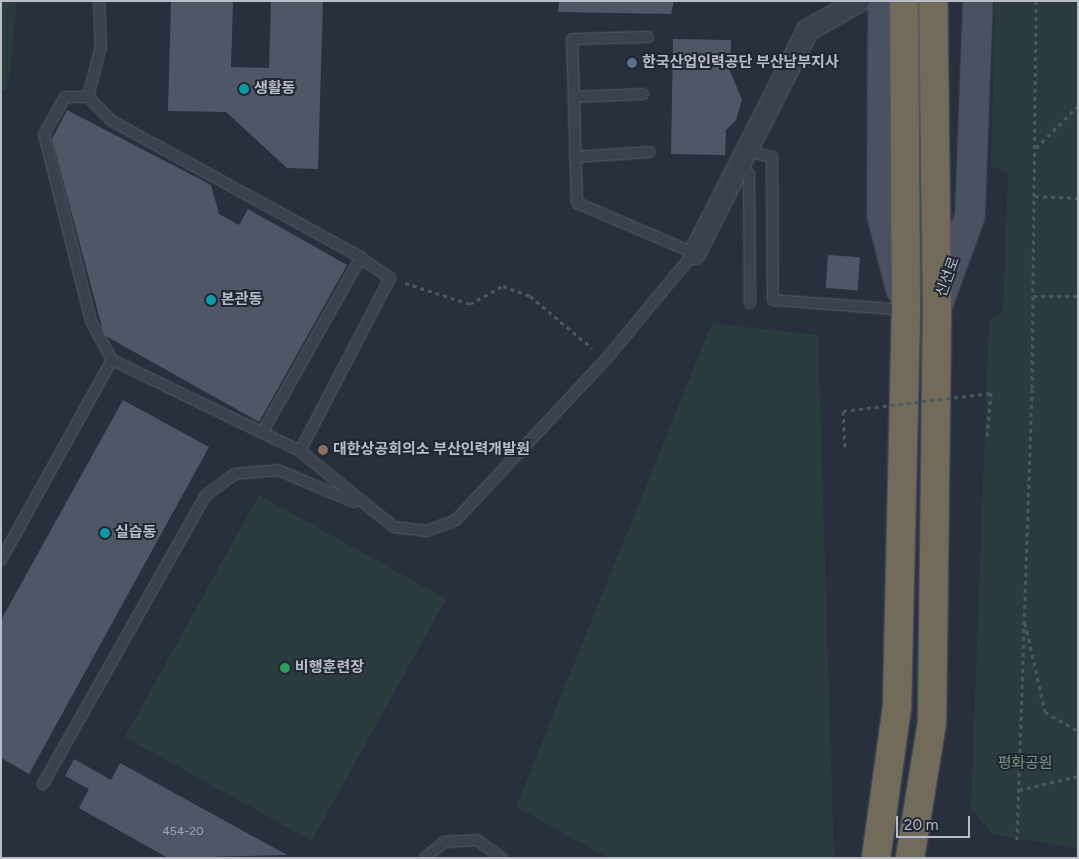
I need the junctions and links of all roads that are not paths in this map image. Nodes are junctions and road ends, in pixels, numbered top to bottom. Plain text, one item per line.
1 (99, 1) edge
2 (858, 1) edge
3 (883, 1) edge
4 (904, 1) edge
5 (933, 1) edge
6 (978, 1) edge
7 (648, 37) dead end
8 (643, 94) dead end
9 (88, 97) junction
10 (574, 97) junction
11 (650, 152) dead end
12 (575, 158) junction
13 (742, 159) junction
14 (694, 253) junction
15 (361, 258) junction
16 (750, 303) dead end
17 (937, 308) junction
18 (906, 310) junction
19 (112, 360) junction
20 (263, 431) junction
21 (300, 451) junction
22 (365, 506) junction
23 (1, 560) edge
24 (44, 784) dead end
25 (425, 858) edge
26 (502, 858) edge
27 (876, 858) edge
28 (910, 858) edge

1 - 9 lane
2 - 13 street
3 - 18 main road
4 - 18 highway
5 - 17 highway, 신선로
6 - 17 main road, 신선로
7 - 10 lane
8 - 10 lane
9 - 15 lane
9 - 19 lane
10 - 12 lane
11 - 12 lane
12 - 14 lane
13 - 14 street
13 - 16 lane
13 - 18 lane
14 - 22 lane
15 - 20 lane
15 - 21 lane
17 - 28 highway
18 - 27 highway
19 - 20 lane
19 - 23 lane
20 - 21 lane
21 - 22 lane
22 - 24 lane
25 - 26 lane

